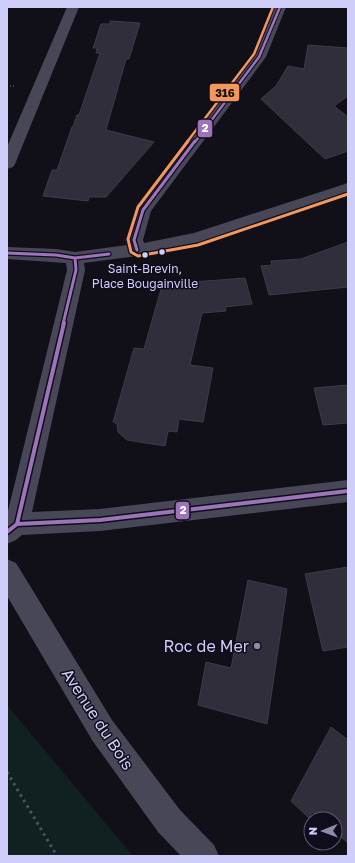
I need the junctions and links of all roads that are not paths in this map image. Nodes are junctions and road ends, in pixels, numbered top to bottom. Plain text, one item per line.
1 (73, 7) edge
2 (280, 7) edge
3 (7, 164) edge
4 (348, 188) edge
5 (137, 250) junction
6 (7, 253) edge
7 (75, 258) junction
8 (348, 491) edge
9 (12, 528) edge
10 (7, 572) edge
11 (203, 856) edge

1 - 3 street
2 - 5 street
4 - 5 street
5 - 7 street
6 - 7 street
7 - 9 street
8 - 9 street
10 - 11 street, Avenue du Bois

